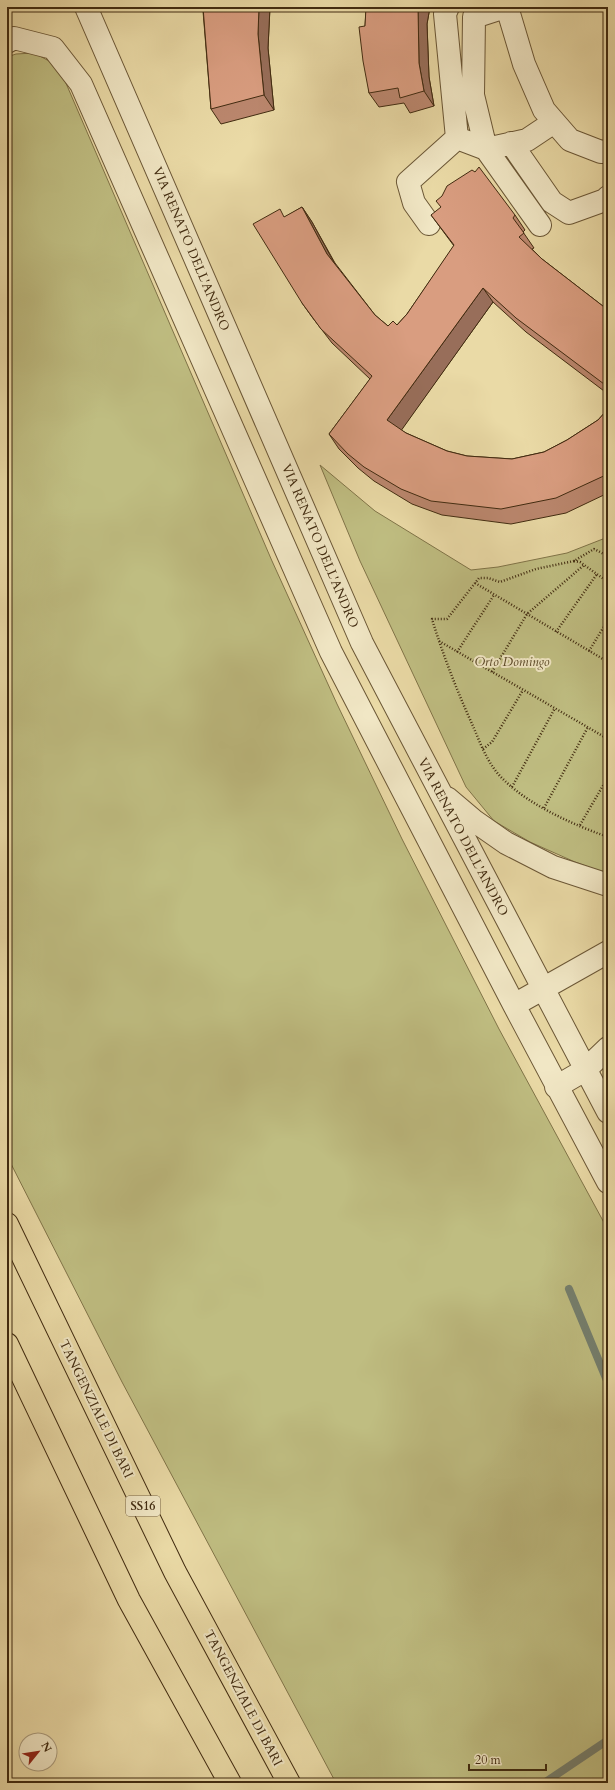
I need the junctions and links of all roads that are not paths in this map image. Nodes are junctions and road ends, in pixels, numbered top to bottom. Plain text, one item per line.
1 (86, 7) edge
2 (448, 7) edge
3 (506, 7) edge
4 (7, 42) edge
5 (554, 122) junction
6 (457, 138) junction
7 (511, 143) junction
8 (486, 149) junction
9 (608, 151) edge
10 (608, 197) edge
11 (429, 224) dead end
12 (540, 225) dead end
13 (438, 790) junction
14 (608, 885) edge
15 (608, 952) edge
16 (543, 988) junction
17 (514, 1005) junction
18 (608, 1048) edge
19 (586, 1070) junction
20 (556, 1086) junction
21 (608, 1112) edge
22 (608, 1182) edge
23 (7, 1224) edge
24 (7, 1344) edge
25 (230, 1783) edge
26 (289, 1783) edge

1 - 13 street, VIA RENATO DELL'ANDRO
2 - 6 street
3 - 5 street
3 - 8 street
4 - 17 street
5 - 7 street
5 - 9 street
6 - 8 street
6 - 11 street
7 - 8 street
7 - 10 street
8 - 12 street
13 - 14 street
13 - 16 street, VIA RENATO DELL'ANDRO
15 - 16 street
16 - 17 street
16 - 19 street, VIA RENATO DELL'ANDRO
17 - 20 street
18 - 19 street
19 - 20 street
19 - 21 street, VIA RENATO DELL'ANDRO
20 - 22 street
23 - 26 highway, TANGENZIALE DI BARI / SS16
24 - 25 highway

